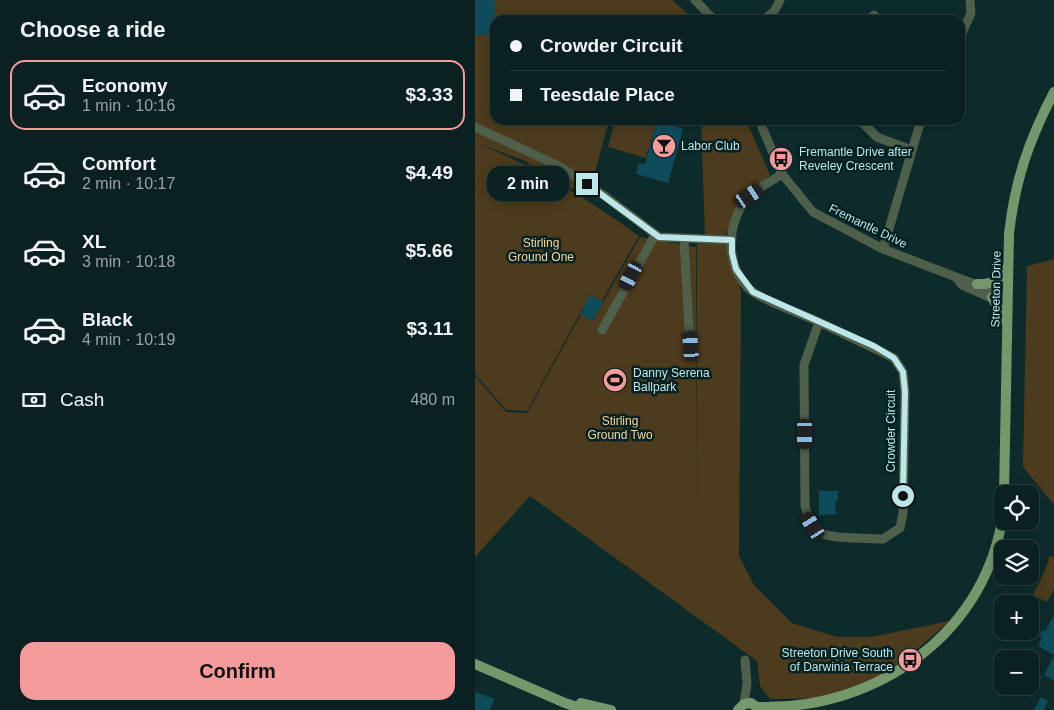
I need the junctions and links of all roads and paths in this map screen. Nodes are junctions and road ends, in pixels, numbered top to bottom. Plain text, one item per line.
1 (695, 0) edge
2 (781, 0) edge
3 (970, 0) edge
4 (709, 15) edge
5 (770, 15) edge
6 (965, 30) edge
7 (1054, 92) edge
8 (761, 125) edge
9 (866, 125) edge
10 (919, 125) edge
11 (475, 127) edge
12 (911, 150) junction
13 (782, 174) junction
14 (655, 235) junction
15 (684, 240) junction
16 (732, 240) junction
17 (883, 249) junction
18 (1009, 264) junction
19 (958, 280) junction
20 (977, 284) junction
21 (992, 298) junction
22 (1008, 301) junction
23 (819, 322) junction
24 (1007, 325) junction
25 (602, 330) dead end
26 (691, 346) dead end
27 (1005, 485) edge
28 (1000, 530) edge
29 (745, 660) dead end
30 (475, 664) edge
31 (747, 684) junction
32 (560, 699) junction
33 (741, 707) edge
34 (840, 707) edge
35 (759, 708) edge
36 (587, 710) edge
37 (611, 710) edge

1 - 4 street
2 - 5 street
3 - 6 street
7 - 18 main road, Streeton Drive
8 - 13 street, Fremantle Drive
9 - 12 street
10 - 12 street
11 - 14 street
12 - 17 street
13 - 16 street, Crowder Circuit
13 - 17 street, Fremantle Drive
14 - 15 street
14 - 25 street
15 - 16 street
15 - 26 street
16 - 23 street, Crowder Circuit
17 - 19 street, Fremantle Drive
18 - 20 main road
18 - 22 main road, Streeton Drive
19 - 20 street, Fremantle Drive
19 - 21 street, Fremantle Drive
20 - 22 street, Fremantle Drive
21 - 22 street, Fremantle Drive
21 - 24 main road
22 - 24 main road, Streeton Drive
23 - 23 street, Crowder Circuit
24 - 27 main road, Streeton Drive
28 - 34 main road
29 - 31 street
30 - 32 main road
31 - 33 street
31 - 35 street
32 - 36 main road
32 - 37 main road
33 - 35 main road
34 - 35 main road

